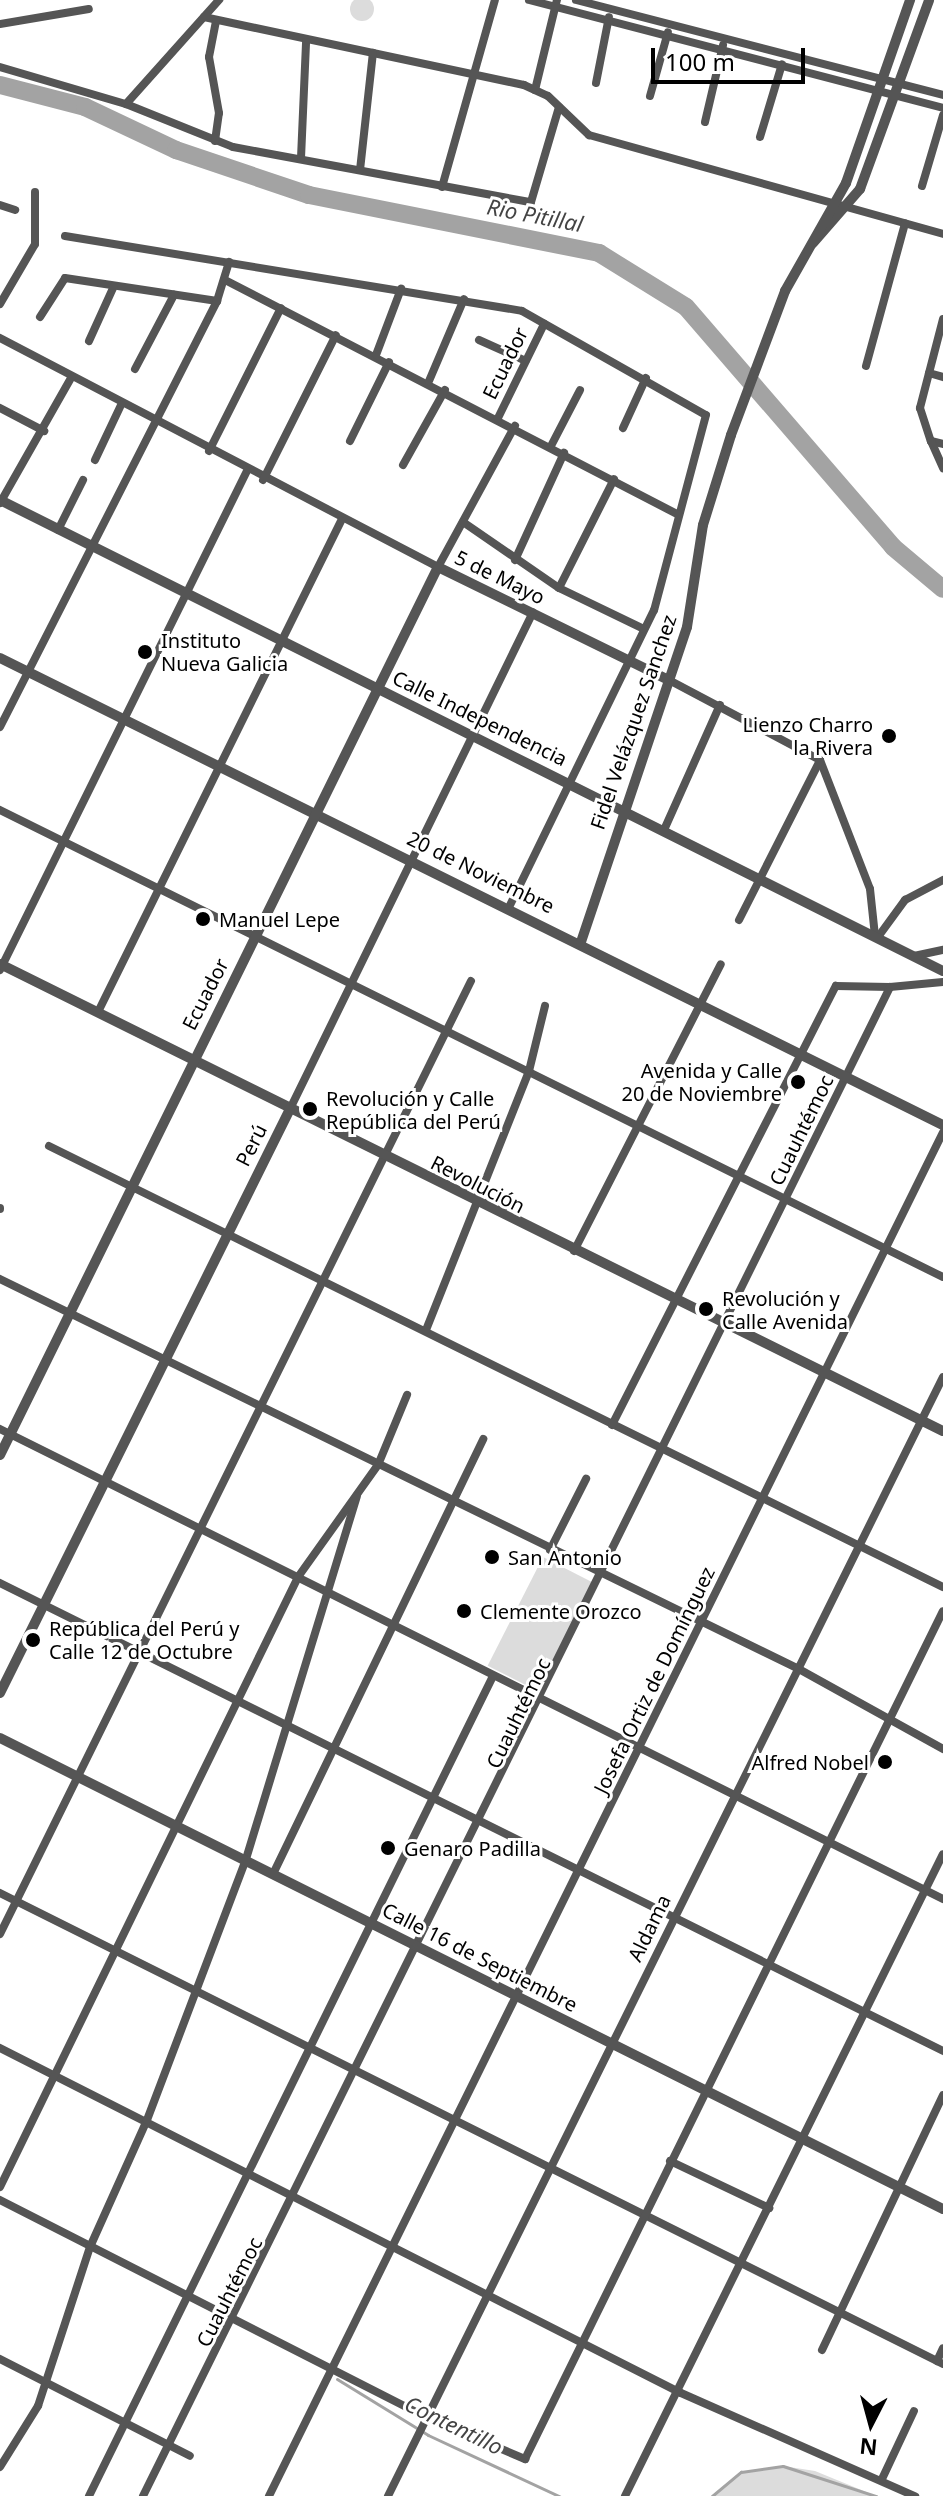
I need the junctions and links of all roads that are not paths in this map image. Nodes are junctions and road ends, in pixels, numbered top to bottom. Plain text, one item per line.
1 (219, 0) edge
2 (495, 0) edge
3 (529, 0) edge
4 (576, 0) edge
5 (910, 0) edge
6 (929, 0) edge
7 (556, 3) edge
8 (89, 9) dead end
9 (611, 9) junction
10 (204, 17) junction
11 (216, 21) junction
12 (609, 21) junction
13 (0, 24) edge
14 (670, 24) junction
15 (667, 36) junction
16 (724, 40) junction
17 (306, 42) junction
18 (722, 50) junction
19 (373, 53) junction
20 (784, 56) junction
21 (781, 66) junction
22 (0, 67) edge
23 (475, 72) junction
24 (596, 83) dead end
25 (881, 86) junction
26 (535, 90) junction
27 (898, 90) junction
28 (943, 95) edge
29 (650, 96) dead end
30 (126, 104) junction
31 (559, 107) junction
32 (943, 108) edge
33 (943, 115) edge
34 (705, 122) dead end
35 (760, 137) dead end
36 (215, 141) junction
37 (301, 158) junction
38 (360, 170) junction
39 (922, 186) dead end
40 (442, 187) junction
41 (35, 192) dead end
42 (836, 200) junction
43 (0, 205) edge
44 (852, 205) junction
45 (15, 210) dead end
46 (905, 223) junction
47 (943, 234) edge
48 (65, 236) dead end
49 (813, 243) junction
50 (229, 262) junction
51 (225, 280) junction
52 (114, 286) junction
53 (401, 289) junction
54 (174, 295) junction
55 (464, 299) junction
56 (217, 301) junction
57 (0, 304) edge
58 (281, 308) junction
59 (40, 317) dead end
60 (943, 319) edge
61 (544, 324) junction
62 (336, 335) junction
63 (0, 338) edge
64 (479, 340) dead end
65 (89, 341) dead end
66 (376, 355) junction
67 (526, 361) junction
68 (389, 362) junction
69 (866, 366) dead end
70 (135, 369) dead end
71 (929, 373) junction
72 (943, 377) edge
73 (71, 378) junction
74 (646, 378) junction
75 (429, 381) junction
76 (445, 390) junction
77 (580, 390) dead end
78 (121, 405) junction
79 (0, 408) edge
80 (498, 418) junction
81 (154, 422) junction
82 (515, 426) junction
83 (623, 428) dead end
84 (44, 431) junction
85 (350, 441) dead end
86 (931, 441) junction
87 (943, 444) edge
88 (551, 446) junction
89 (209, 451) junction
90 (564, 453) junction
91 (95, 460) dead end
92 (403, 465) dead end
93 (943, 468) edge
94 (247, 471) junction
95 (614, 479) junction
96 (83, 480) dead end
97 (263, 480) junction
98 (1, 501) edge
99 (679, 515) junction
100 (341, 521) junction
101 (463, 522) junction
102 (58, 530) junction
103 (89, 546) junction
104 (515, 560) junction
105 (438, 567) junction
106 (559, 588) junction
107 (185, 595) junction
108 (533, 612) junction
109 (644, 629) junction
110 (280, 641) junction
111 (0, 658) edge
112 (627, 660) junction
113 (27, 672) junction
114 (667, 679) junction
115 (379, 689) junction
116 (720, 705) junction
117 (124, 720) junction
118 (0, 727) edge
119 (474, 737) junction
120 (820, 760) junction
121 (221, 766) junction
122 (570, 782) junction
123 (622, 808) junction
124 (0, 810) edge
125 (317, 811) junction
126 (664, 830) junction
127 (64, 843) junction
128 (413, 858) junction
129 (760, 879) junction
130 (943, 880) edge
131 (159, 890) junction
132 (510, 905) junction
133 (739, 920) dead end
134 (254, 936) junction
135 (876, 936) junction
136 (581, 942) junction
137 (943, 950) edge
138 (914, 956) junction
139 (721, 964) dead end
140 (1, 966) edge
141 (943, 971) edge
142 (471, 981) dead end
143 (943, 982) edge
144 (352, 984) junction
145 (890, 987) junction
146 (700, 1005) junction
147 (545, 1006) dead end
148 (98, 1012) junction
149 (446, 1031) junction
150 (799, 1056) junction
151 (191, 1060) junction
152 (529, 1071) junction
153 (845, 1078) junction
154 (290, 1109) junction
155 (943, 1125) edge
156 (640, 1130) junction
157 (943, 1132) edge
158 (49, 1146) dead end
159 (385, 1157) junction
160 (739, 1180) junction
161 (128, 1186) junction
162 (783, 1202) junction
163 (476, 1204) junction
164 (226, 1235) junction
165 (882, 1248) junction
166 (573, 1252) junction
167 (943, 1277) edge
168 (0, 1279) edge
169 (323, 1283) junction
170 (677, 1301) junction
171 (68, 1312) junction
172 (723, 1324) junction
173 (426, 1330) junction
174 (167, 1359) junction
175 (825, 1371) junction
176 (943, 1377) edge
177 (407, 1395) dead end
178 (263, 1407) junction
179 (922, 1420) junction
180 (612, 1425) junction
181 (943, 1431) edge
182 (5, 1432) edge
183 (483, 1439) dead end
184 (666, 1451) junction
185 (0, 1455) edge
186 (378, 1465) junction
187 (586, 1479) dead end
188 (106, 1483) junction
189 (357, 1497) junction
190 (763, 1497) junction
191 (453, 1504) junction
192 (204, 1531) junction
193 (857, 1545) junction
194 (550, 1550) junction
195 (298, 1577) junction
196 (603, 1577) junction
197 (0, 1583) edge
198 (943, 1587) edge
199 (331, 1594) junction
200 (45, 1604) junction
201 (943, 1611) edge
202 (700, 1623) junction
203 (394, 1628) junction
204 (140, 1652) junction
205 (797, 1668) junction
206 (493, 1676) junction
207 (0, 1693) edge
208 (235, 1701) junction
209 (541, 1701) junction
210 (889, 1720) junction
211 (287, 1726) junction
212 (0, 1738) edge
213 (637, 1748) junction
214 (333, 1749) junction
215 (943, 1749) edge
216 (79, 1777) junction
217 (731, 1792) junction
218 (433, 1800) junction
219 (177, 1824) junction
220 (481, 1824) junction
221 (830, 1843) junction
222 (943, 1854) edge
223 (246, 1859) junction
224 (579, 1871) junction
225 (274, 1872) junction
226 (926, 1890) junction
227 (0, 1893) edge
228 (943, 1899) edge
229 (16, 1901) junction
230 (672, 1921) junction
231 (372, 1923) junction
232 (0, 1934) edge
233 (419, 1948) junction
234 (116, 1949) junction
235 (768, 1967) junction
236 (198, 1990) junction
237 (514, 1996) junction
238 (866, 2011) junction
239 (610, 2042) junction
240 (0, 2048) edge
241 (309, 2050) junction
242 (943, 2051) edge
243 (358, 2072) junction
244 (53, 2074) junction
245 (707, 2089) junction
246 (943, 2095) edge
247 (455, 2119) junction
248 (147, 2120) junction
249 (802, 2137) junction
250 (670, 2161) junction
251 (549, 2164) junction
252 (250, 2171) junction
253 (896, 2186) junction
254 (0, 2187) edge
255 (297, 2195) junction
256 (0, 2200) edge
257 (769, 2208) junction
258 (943, 2209) edge
259 (646, 2212) junction
260 (392, 2243) junction
261 (90, 2247) junction
262 (741, 2260) junction
263 (488, 2293) junction
264 (190, 2294) junction
265 (841, 2309) junction
266 (233, 2318) junction
267 (582, 2342) junction
268 (943, 2348) edge
269 (822, 2350) dead end
270 (0, 2359) edge
271 (940, 2363) edge
272 (328, 2368) junction
273 (43, 2379) junction
274 (681, 2393) junction
275 (914, 2411) dead end
276 (426, 2417) junction
277 (125, 2421) junction
278 (168, 2445) junction
279 (190, 2456) dead end
280 (0, 2467) edge
281 (882, 2479) junction
282 (271, 2493) edge
283 (89, 2496) edge
284 (143, 2496) edge
285 (284, 2496) edge
286 (388, 2496) edge
287 (625, 2496) edge
288 (915, 2496) edge

1 - 10 street
2 - 23 street
3 - 7 street
4 - 9 street
5 - 25 street, Fidel Velázquez Sanchez
6 - 27 street
7 - 12 street
7 - 26 street
8 - 13 street
9 - 12 street
9 - 14 street
10 - 11 street
10 - 30 street
11 - 17 street
11 - 36 street
12 - 15 street
12 - 24 street
14 - 15 street
14 - 16 street
15 - 18 street
15 - 29 street
16 - 18 street
16 - 20 street
17 - 19 street
17 - 37 street
18 - 21 street
18 - 34 street
19 - 23 street
19 - 38 street
20 - 21 street
20 - 25 street
21 - 25 street
21 - 35 street
22 - 30 street
23 - 26 street
23 - 40 street
25 - 27 street
25 - 42 street, Fidel Velázquez Sanchez
26 - 31 street
27 - 28 street
27 - 32 street
27 - 44 street
30 - 36 street
31 - 40 street
31 - 42 street
33 - 39 street
36 - 37 street
37 - 38 street
38 - 40 street
41 - 57 street
42 - 44 street
42 - 49 street, Fidel Velázquez Sanchez
43 - 45 street
44 - 46 street
44 - 49 street
46 - 47 street
46 - 69 street
48 - 50 street
49 - 114 street, Fidel Velázquez Sanchez
50 - 51 street
50 - 53 street
51 - 56 street
51 - 58 street
52 - 54 street
52 - 59 street
52 - 65 street
53 - 55 street
53 - 66 street
54 - 56 street
54 - 70 street
55 - 61 street
55 - 75 street
56 - 81 street
58 - 62 street
58 - 89 street
60 - 71 street
61 - 67 street, Ecuador
61 - 74 street
62 - 66 street
62 - 97 street
63 - 73 street, 5 de Mayo
64 - 67 street
66 - 68 street
67 - 80 street, Ecuador
68 - 75 street
68 - 85 street
71 - 72 street
71 - 86 street
73 - 78 street, 5 de Mayo
73 - 84 street
74 - 83 street
74 - 99 street
75 - 76 street
76 - 80 street
76 - 92 street
77 - 88 street
78 - 81 street, 5 de Mayo
78 - 91 street
79 - 84 street
80 - 82 street
81 - 89 street, 5 de Mayo
81 - 103 street
82 - 88 street
82 - 101 street, Ecuador
84 - 98 street
86 - 87 street
86 - 93 street
88 - 90 street
89 - 94 street, 5 de Mayo
90 - 95 street
90 - 104 street
94 - 97 street, 5 de Mayo
94 - 107 street
95 - 99 street
95 - 106 street
96 - 102 street
97 - 100 street, 5 de Mayo
98 - 102 street, Calle Independencia
99 - 109 street
100 - 105 street, 5 de Mayo
100 - 110 street
101 - 104 street
101 - 105 street, Ecuador
102 - 103 street, Calle Independencia
103 - 107 street, Calle Independencia
103 - 113 street
104 - 106 street
105 - 108 street, 5 de Mayo
105 - 115 street, Ecuador
106 - 109 street
107 - 110 street, Calle Independencia
107 - 117 street
108 - 112 street, 5 de Mayo
108 - 119 street, Perú
109 - 112 street
110 - 115 street, Calle Independencia
110 - 121 street
111 - 113 street, 20 de Noviembre
112 - 114 street, 5 de Mayo
112 - 122 street
113 - 117 street, 20 de Noviembre
113 - 118 street
114 - 116 street, 5 de Mayo
114 - 123 street, Fidel Velázquez Sanchez
115 - 119 street, Calle Independencia
115 - 125 street, Ecuador
116 - 120 street, 5 de Mayo
116 - 126 street
117 - 121 street, 20 de Noviembre
117 - 127 street
119 - 122 street, Calle Independencia
119 - 128 street, Perú
120 - 129 street
120 - 135 street
121 - 125 street, 20 de Noviembre
121 - 131 street
122 - 123 street, Calle Independencia
122 - 132 street
123 - 126 street, Calle Independencia
123 - 136 street, Fidel Velázquez Sanchez
124 - 127 street
125 - 128 street, 20 de Noviembre
125 - 134 street, Ecuador
126 - 129 street, Calle Independencia
127 - 131 street
127 - 140 street
128 - 132 street, 20 de Noviembre
128 - 144 street, Perú
129 - 133 street
129 - 135 street, Calle Independencia
130 - 135 street
131 - 134 street
131 - 148 street
132 - 136 street, 20 de Noviembre
134 - 144 street
134 - 151 street, Ecuador
135 - 138 street, Calle Independencia
136 - 146 street, 20 de Noviembre
137 - 138 street
138 - 141 street, Calle Independencia
139 - 146 street
140 - 148 street, Revolución
142 - 149 street
143 - 145 street
144 - 149 street
144 - 154 street, Perú
145 - 150 street
145 - 153 street, Cuauhtémoc
146 - 150 street, 20 de Noviembre
146 - 156 street
147 - 152 street
148 - 151 street, Revolución
149 - 152 street
149 - 159 street
150 - 153 street, 20 de Noviembre
150 - 160 street
151 - 154 street, Revolución
151 - 161 street, Ecuador
152 - 156 street
152 - 163 street
153 - 155 street, 20 de Noviembre
153 - 162 street, Cuauhtémoc
154 - 159 street, Revolución
154 - 164 street, Perú
156 - 160 street
156 - 166 street
157 - 165 street, Josefa Ortiz de Domínguez
158 - 161 street
159 - 163 street, Revolución
159 - 169 street
160 - 162 street
160 - 170 street
161 - 164 street
161 - 171 street, Ecuador
162 - 165 street
162 - 172 street, Cuauhtémoc
163 - 166 street, Revolución
163 - 173 street
164 - 169 street
164 - 174 street, Perú
165 - 167 street
165 - 175 street, Josefa Ortiz de Domínguez
166 - 170 street, Revolución
168 - 171 street
169 - 173 street
169 - 178 street
170 - 172 street, Revolución
170 - 180 street
171 - 174 street
171 - 182 street, Ecuador
172 - 175 street, Revolución
172 - 184 street, Cuauhtémoc
173 - 180 street
174 - 178 street
174 - 188 street, Perú
175 - 179 street, Revolución
175 - 190 street, Josefa Ortiz de Domínguez
176 - 179 street, Aldama
177 - 186 street
178 - 186 street
178 - 192 street
179 - 181 street, Revolución
179 - 193 street, Aldama
180 - 184 street
182 - 185 street, Ecuador
182 - 188 street
183 - 191 street
184 - 190 street
184 - 196 street, Cuauhtémoc
186 - 189 street
186 - 191 street
187 - 194 street
188 - 192 street
188 - 200 street, Perú
189 - 195 street
189 - 199 street
190 - 193 street
190 - 202 street, Josefa Ortiz de Domínguez
191 - 194 street
191 - 203 street
192 - 195 street
192 - 204 street
193 - 198 street
193 - 205 street, Aldama
194 - 196 street
195 - 199 street
195 - 208 street
196 - 202 street
196 - 209 street, Cuauhtémoc
197 - 200 street
199 - 203 street
199 - 211 street
200 - 204 street
200 - 207 street, Perú
201 - 210 street
202 - 205 street
202 - 213 street, Josefa Ortiz de Domínguez
203 - 206 street
203 - 214 street
204 - 208 street
204 - 216 street
205 - 210 street
205 - 217 street, Aldama
206 - 209 street
206 - 218 street
208 - 211 street
208 - 219 street
209 - 213 street
209 - 220 street, Cuauhtémoc
210 - 215 street
210 - 221 street
211 - 214 street
211 - 223 street
212 - 216 street, Calle 16 de Septiembre
213 - 217 street
213 - 224 street, Josefa Ortiz de Domínguez
214 - 218 street
214 - 225 street
216 - 219 street, Calle 16 de Septiembre
216 - 229 street
217 - 221 street
217 - 230 street, Aldama
218 - 220 street
218 - 231 street
219 - 223 street, Calle 16 de Septiembre
219 - 234 street
220 - 224 street
220 - 233 street, Cuauhtémoc
221 - 226 street
221 - 235 street
222 - 226 street
223 - 225 street, Calle 16 de Septiembre
223 - 236 street
224 - 230 street
224 - 237 street, Josefa Ortiz de Domínguez
225 - 231 street, Calle 16 de Septiembre
226 - 228 street
226 - 238 street
227 - 229 street
229 - 232 street
229 - 234 street
230 - 235 street
230 - 239 street, Aldama
231 - 233 street, Calle 16 de Septiembre
231 - 241 street
233 - 237 street, Calle 16 de Septiembre
233 - 243 street, Cuauhtémoc
234 - 236 street
234 - 244 street
235 - 238 street
235 - 245 street
236 - 241 street
236 - 248 street
237 - 239 street, Calle 16 de Septiembre
237 - 247 street, Josefa Ortiz de Domínguez
238 - 242 street
238 - 249 street
239 - 245 street, Calle 16 de Septiembre
239 - 251 street, Aldama
240 - 244 street
241 - 243 street
241 - 252 street
243 - 247 street
243 - 255 street, Cuauhtémoc
244 - 248 street
244 - 254 street
245 - 249 street, Calle 16 de Septiembre
245 - 250 street
246 - 253 street
247 - 251 street
247 - 260 street, Josefa Ortiz de Domínguez
248 - 252 street
248 - 261 street
249 - 253 street, Calle 16 de Septiembre
249 - 257 street
250 - 257 street
250 - 259 street
251 - 259 street
251 - 263 street, Aldama
252 - 255 street
252 - 264 street
253 - 258 street, Calle 16 de Septiembre
253 - 265 street
255 - 260 street
255 - 266 street, Cuauhtémoc
256 - 261 street
257 - 262 street
259 - 262 street
259 - 267 street
260 - 263 street
260 - 272 street, Josefa Ortiz de Domínguez
261 - 264 street
261 - 273 street
262 - 265 street
262 - 274 street
263 - 267 street
263 - 276 street, Aldama
264 - 266 street
264 - 277 street
265 - 269 street
265 - 271 street
266 - 272 street
266 - 278 street, Cuauhtémoc
267 - 274 street
267 - 276 street
268 - 271 street
270 - 273 street
272 - 276 street
272 - 282 street, Josefa Ortiz de Domínguez
273 - 277 street
273 - 280 street
274 - 281 street
274 - 287 street
275 - 281 street
276 - 286 street, Aldama
277 - 278 street
277 - 283 street
278 - 279 street
278 - 284 street, Cuauhtémoc
281 - 288 street
282 - 285 street

